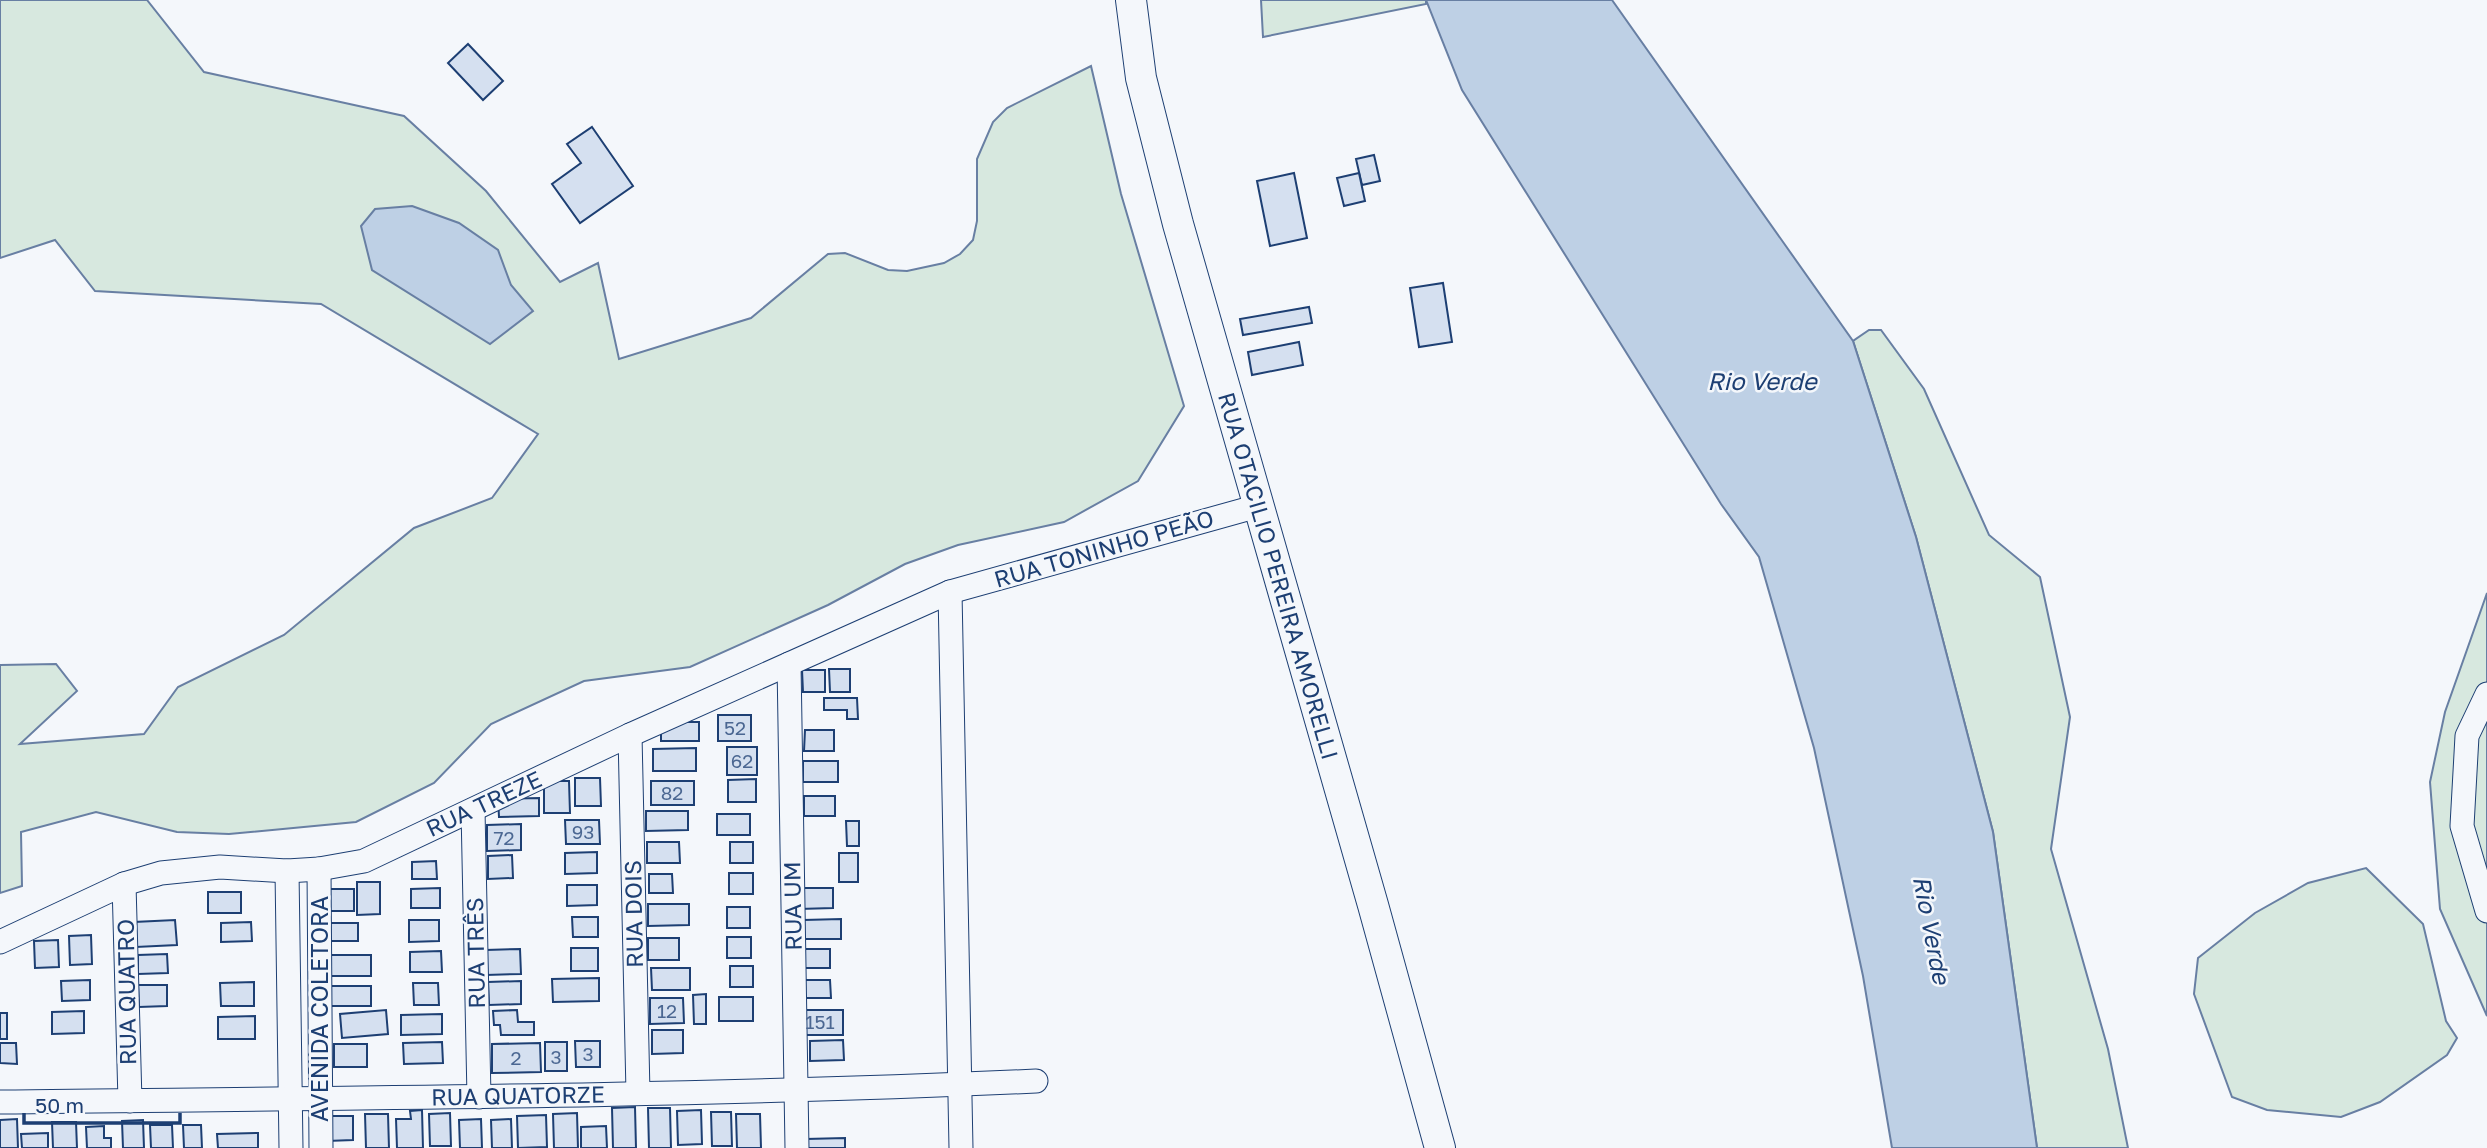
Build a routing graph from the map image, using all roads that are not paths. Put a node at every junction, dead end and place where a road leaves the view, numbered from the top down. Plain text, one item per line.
1 (1131, 0) edge
2 (1258, 506) junction
3 (950, 592) junction
4 (789, 664) junction
5 (2487, 694) edge
6 (630, 735) junction
7 (473, 810) junction
8 (319, 869) junction
9 (287, 872) junction
10 (124, 884) junction
11 (2487, 911) edge
12 (0, 942) edge
13 (1036, 1081) dead end
14 (959, 1085) junction
15 (796, 1091) junction
16 (638, 1093) junction
17 (479, 1097) junction
18 (291, 1098) junction
19 (322, 1099) junction
20 (130, 1101) junction
21 (0, 1102) edge
22 (291, 1148) edge
23 (321, 1148) edge
24 (797, 1148) edge
25 (961, 1148) edge
26 (1440, 1148) edge

1 - 2 main road, RUA OTACILIO PEREIRA AMORELLI
2 - 3 street, RUA TONINHO PEÃO
2 - 26 main road, RUA OTACILIO PEREIRA AMORELLI
3 - 4 street, RUA TREZE
3 - 14 street
4 - 6 street, RUA TREZE
4 - 15 street, RUA UM
5 - 11 street
6 - 7 street, RUA TREZE
6 - 16 street, RUA DOIS
7 - 8 street, RUA TREZE
7 - 17 street, RUA TRÊS
8 - 9 street, RUA TREZE
8 - 19 street, AVENIDA COLETORA
9 - 10 street, RUA TREZE
9 - 18 street, AVENIDA COLETORA
10 - 12 street, RUA TREZE
10 - 20 street, RUA QUATRO
13 - 14 street, RUA QUATORZE
14 - 15 street, RUA QUATORZE
14 - 25 street
15 - 16 street, RUA QUATORZE
15 - 24 street, RUA UM
16 - 17 street, RUA QUATORZE
17 - 19 street, RUA QUATORZE
18 - 19 street, RUA QUATORZE
18 - 20 street, RUA QUATORZE
18 - 22 street, AVENIDA COLETORA
19 - 23 street, AVENIDA COLETORA
20 - 21 street, RUA QUATORZE

